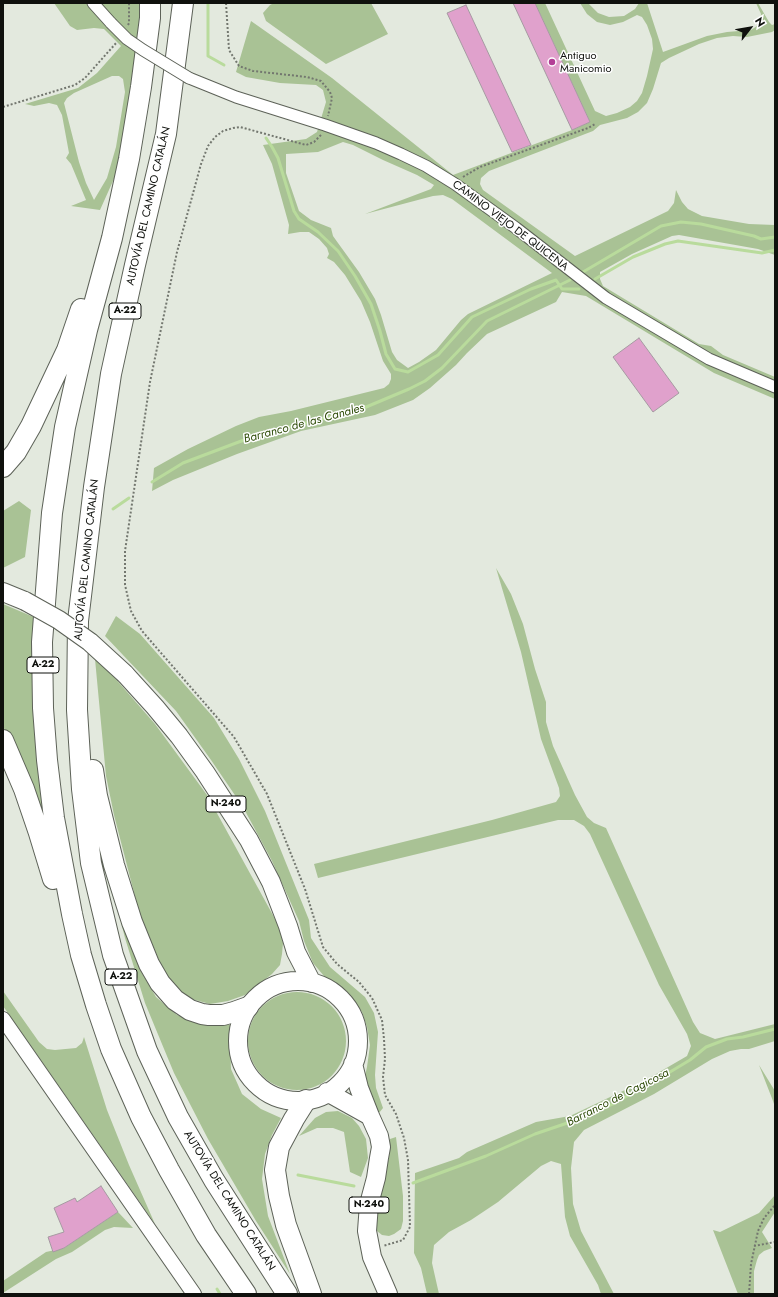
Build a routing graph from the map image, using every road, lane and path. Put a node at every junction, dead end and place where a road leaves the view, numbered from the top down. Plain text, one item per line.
1 (93, 3) edge
2 (129, 3) edge
3 (149, 3) edge
4 (183, 3) edge
5 (226, 3) edge
6 (125, 30) dead end
7 (121, 36) dead end
8 (3, 107) edge
9 (595, 124) dead end
10 (325, 125) junction
11 (454, 184) junction
12 (775, 387) edge
13 (3, 467) edge
14 (3, 592) edge
15 (78, 621) junction
16 (3, 740) edge
17 (296, 952) junction
18 (284, 982) junction
19 (312, 983) junction
20 (248, 1007) junction
21 (3, 1019) edge
22 (111, 1049) junction
23 (353, 1064) junction
24 (327, 1092) junction
25 (306, 1100) junction
26 (370, 1116) junction
27 (775, 1205) edge
28 (775, 1242) edge
29 (754, 1246) junction
30 (370, 1247) junction
31 (194, 1294) edge
32 (246, 1294) edge
33 (287, 1294) edge
34 (311, 1294) edge
35 (388, 1294) edge
36 (750, 1294) edge

1 - 10 street, CAMINO VIEJO DE QUICENA, bridge
2 - 6 path
3 - 13 highway
3 - 22 highway, A-22
4 - 15 highway, AUTOVÍA DEL CAMINO CATALÁN / A-22
5 - 10 path
7 - 8 path
9 - 11 path
10 - 11 street, CAMINO VIEJO DE QUICENA
10 - 30 path
11 - 12 street, CAMINO VIEJO DE QUICENA
14 - 17 highway, N-240, bridge
15 - 20 highway
15 - 33 highway, AUTOVÍA DEL CAMINO CATALÁN / A-22
16 - 22 highway
17 - 18 highway
17 - 19 highway, N-240
18 - 19 highway, N-240
18 - 20 highway, N-240
19 - 23 highway, N-240
20 - 25 highway, N-240
21 - 31 street
22 - 32 highway, A-22
23 - 24 highway, N-240
23 - 26 highway, N-240
24 - 25 highway, N-240
24 - 26 highway
25 - 34 highway
26 - 30 highway, N-240
27 - 29 path
28 - 29 path
29 - 36 path
30 - 35 highway, N-240

